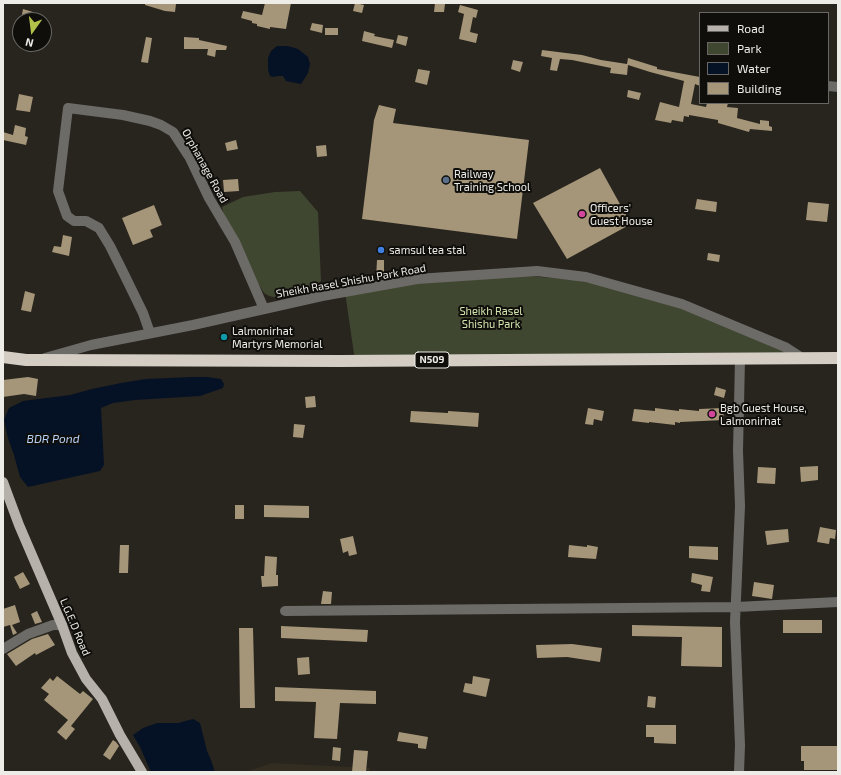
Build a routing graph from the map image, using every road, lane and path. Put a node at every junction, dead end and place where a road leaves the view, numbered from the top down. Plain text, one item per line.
1 (264, 309) junction
2 (150, 333) junction
3 (3, 357) edge
4 (802, 358) junction
5 (838, 358) edge
6 (740, 359) junction
7 (32, 360) junction
8 (3, 363) edge
9 (3, 482) edge
10 (838, 602) edge
11 (736, 607) junction
12 (285, 611) dead end
13 (62, 625) junction
14 (3, 649) edge
15 (142, 772) edge
16 (739, 772) edge

1 - 2 street, Sheikh Rasel Shishu Park Road
1 - 2 street, Orphanage Road
1 - 4 street, Sheikh Rasel Shishu Park Road
2 - 7 street, Sheikh Rasel Shishu Park Road
3 - 7 highway, N509
4 - 5 highway, N509
4 - 6 highway, N509
6 - 7 highway, N509
6 - 11 street
7 - 8 main road
9 - 13 main road, L.G.E.D Road
10 - 11 street
11 - 12 street
11 - 16 street
13 - 14 street
13 - 15 main road, L.G.E.D Road

